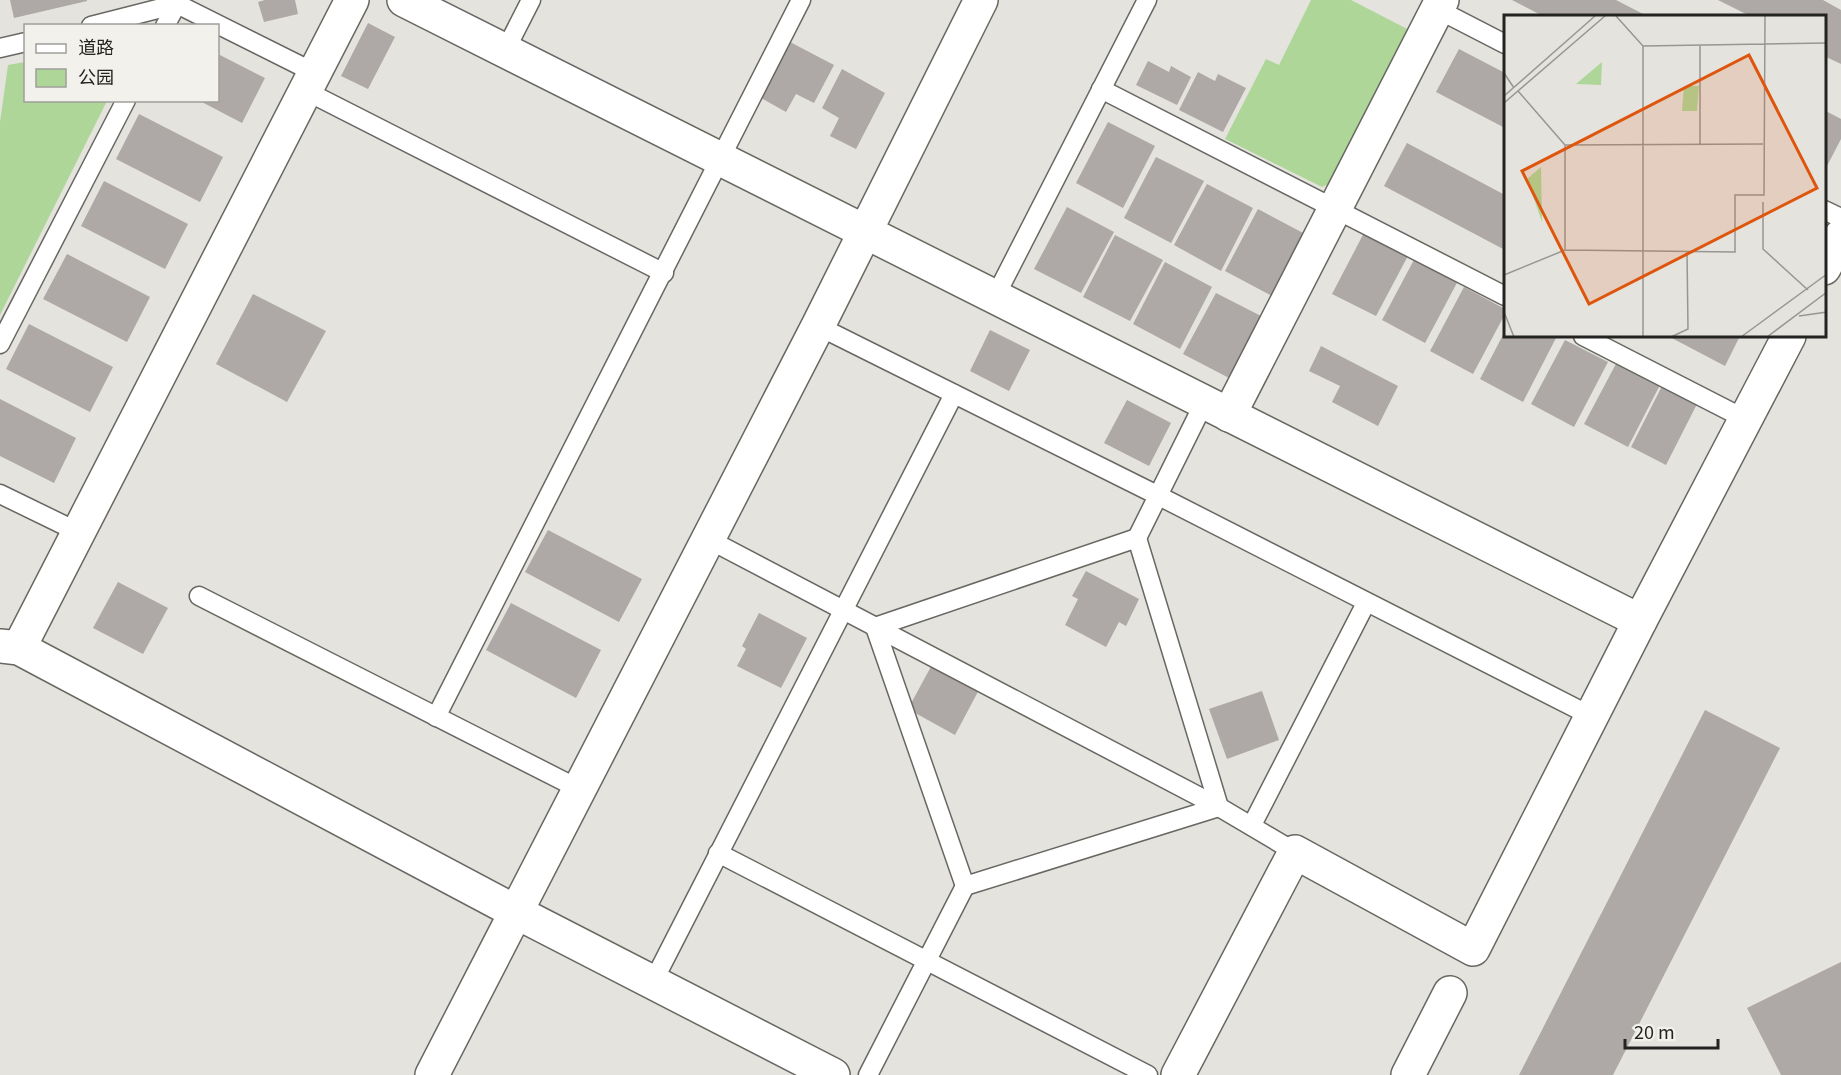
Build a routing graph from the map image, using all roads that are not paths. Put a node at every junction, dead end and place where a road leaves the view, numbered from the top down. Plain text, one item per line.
1 (352, 0) edge
2 (404, 0) edge
3 (531, 0) edge
4 (801, 0) edge
5 (981, 0) edge
6 (1147, 0) edge
7 (177, 4) junction
8 (1439, 4) edge
9 (99, 24) edge
10 (166, 24) edge
11 (211, 24) edge
12 (219, 29) edge
13 (24, 42) edge
14 (1504, 43) edge
15 (0, 48) edge
16 (505, 51) junction
17 (310, 82) junction
18 (1101, 89) junction
19 (125, 102) edge
20 (721, 160) junction
21 (1335, 209) junction
22 (1826, 211) edge
23 (1841, 218) edge
24 (865, 231) junction
25 (1841, 236) edge
26 (1826, 264) edge
27 (664, 273) junction
28 (1504, 295) edge
29 (995, 297) junction
30 (818, 326) junction
31 (1587, 338) edge
32 (1788, 338) edge
33 (0, 344) edge
34 (954, 394) junction
35 (1216, 409) junction
36 (1745, 419) junction
37 (0, 494) edge
38 (1157, 495) junction
39 (78, 532) junction
40 (1137, 538) junction
41 (708, 539) junction
42 (199, 596) dead end
43 (1366, 603) junction
44 (843, 609) junction
45 (1640, 621) junction
46 (875, 627) junction
47 (9, 647) edge
48 (1591, 716) junction
49 (436, 717) junction
50 (579, 789) junction
51 (1219, 807) junction
52 (1252, 825) junction
53 (1295, 852) junction
54 (718, 853) junction
55 (965, 886) junction
56 (516, 912) junction
57 (926, 961) junction
58 (653, 982) junction
59 (1450, 993) dead end
60 (794, 1066) edge
61 (432, 1075) edge
62 (834, 1075) edge
63 (868, 1075) edge
64 (1148, 1075) edge
65 (1178, 1075) edge
66 (1408, 1075) edge

1 - 17 street
2 - 16 street
3 - 16 lane
4 - 20 lane
5 - 24 street
6 - 18 lane
7 - 9 lane
7 - 10 lane
7 - 11 lane
8 - 14 lane
8 - 21 street
12 - 17 lane
13 - 15 lane
16 - 20 street
17 - 27 lane
17 - 39 street
18 - 21 lane
18 - 29 lane
19 - 33 lane
20 - 24 street
20 - 27 lane
21 - 28 lane
21 - 35 street
22 - 23 lane
24 - 29 street
24 - 30 street
25 - 26 street
27 - 49 lane
29 - 35 street
30 - 34 lane
30 - 41 street
31 - 36 lane
32 - 36 street
34 - 38 lane
34 - 44 lane
35 - 38 lane
35 - 45 street
36 - 45 street
37 - 39 lane
38 - 40 lane
38 - 43 lane
39 - 47 street
40 - 46 lane
40 - 51 lane
41 - 44 lane
41 - 50 street
42 - 49 lane
43 - 48 lane
43 - 52 lane
44 - 46 lane
44 - 54 lane
45 - 48 street
46 - 51 lane
46 - 55 lane
47 - 56 street
48 - 53 street
49 - 50 lane
50 - 56 street
51 - 52 lane
51 - 55 lane
52 - 53 lane
53 - 65 street
54 - 57 lane
54 - 58 lane
55 - 57 lane
56 - 58 street
56 - 61 street
57 - 63 lane
57 - 64 lane
58 - 60 street
59 - 66 street
60 - 62 street

